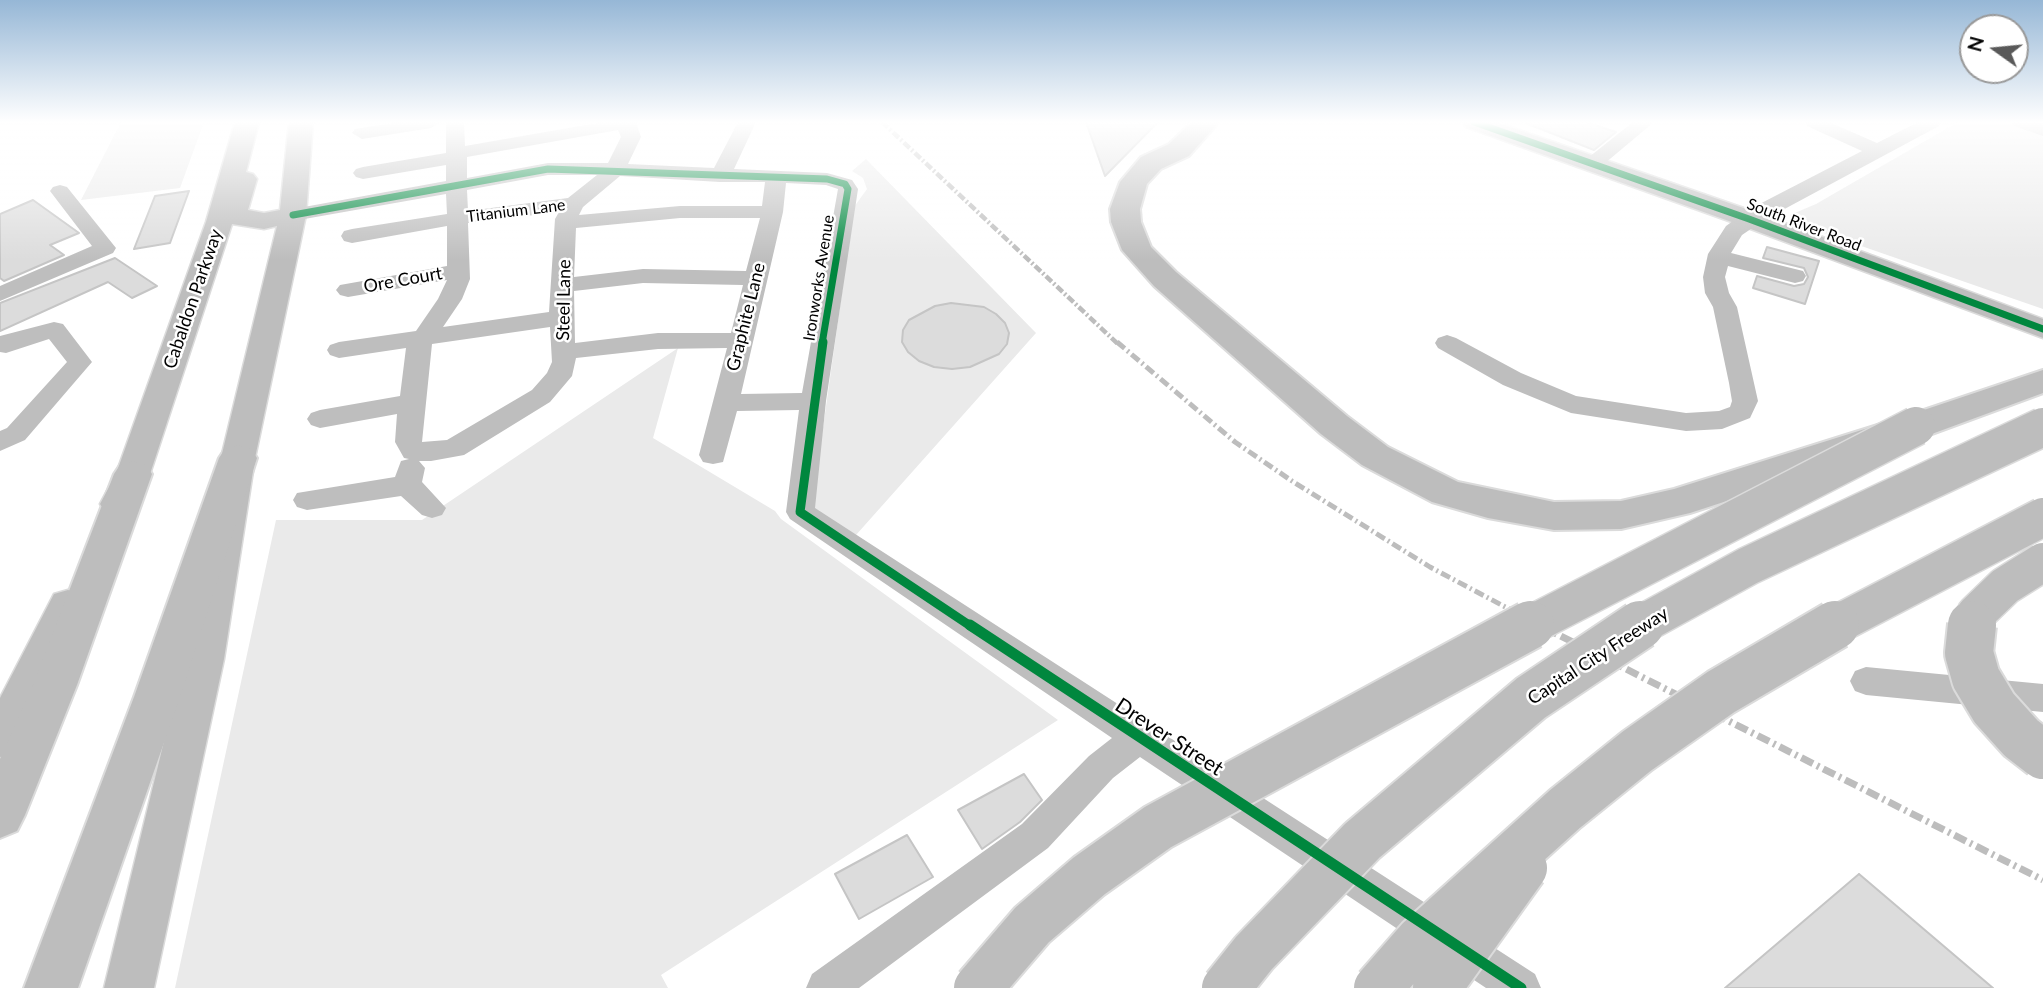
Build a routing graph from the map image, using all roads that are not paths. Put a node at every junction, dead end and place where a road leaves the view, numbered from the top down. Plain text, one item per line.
1 (234, 168) edge
2 (247, 168) edge
3 (297, 168) edge
4 (389, 168) edge
5 (457, 168) edge
6 (724, 168) edge
7 (1146, 168) edge
8 (1600, 168) edge
9 (1843, 168) edge
10 (615, 170) junction
11 (363, 173) dead end
12 (720, 176) junction
13 (776, 179) junction
14 (458, 186) junction
15 (60, 191) dead end
16 (772, 212) junction
17 (570, 214) junction
18 (293, 215) junction
19 (459, 218) junction
20 (1749, 219) junction
21 (352, 236) dead end
22 (1718, 257) junction
23 (458, 271) junction
24 (1795, 276) dead end
25 (756, 278) junction
26 (562, 285) junction
27 (348, 290) dead end
28 (0, 294) edge
29 (561, 318) junction
30 (2043, 330) edge
31 (424, 339) junction
32 (741, 340) junction
33 (1447, 343) dead end
34 (0, 344) edge
35 (339, 350) dead end
36 (563, 352) junction
37 (2043, 381) edge
38 (813, 401) junction
39 (411, 403) junction
40 (726, 403) junction
41 (320, 419) dead end
42 (1916, 426) junction
43 (2043, 427) edge
44 (0, 442) edge
45 (414, 451) junction
46 (713, 456) dead end
47 (238, 458) junction
48 (132, 474) junction
49 (407, 485) junction
50 (307, 500) dead end
51 (432, 508) dead end
52 (800, 512) joint
53 (2043, 517) edge
54 (2043, 562) edge
55 (1866, 681) dead end
56 (2043, 698) edge
57 (1139, 738) junction
58 (0, 739) edge
59 (2043, 755) edge
60 (1565, 809) junction
61 (0, 816) edge
62 (1518, 987) edge
63 (51, 988) edge
64 (129, 988) edge
65 (826, 988) edge
66 (978, 988) edge
67 (1226, 988) edge
68 (1378, 988) edge
69 (1437, 988) edge

1 - 48 main road, Cabaldon Parkway
2 - 18 main road
3 - 18 main road
4 - 11 street
5 - 14 street
6 - 12 street
7 - 42 highway, bridge
8 - 20 main road, South River Road
9 - 20 street
10 - 12 street, Ironworks Avenue
10 - 14 street, Ironworks Avenue
10 - 17 street
12 - 13 street, Ironworks Avenue
13 - 16 street, Graphite Lane
13 - 38 street, Ironworks Avenue
14 - 18 street, Ironworks Avenue
14 - 19 street
15 - 28 street
16 - 17 street, Titanium Lane
16 - 25 street, Graphite Lane
17 - 19 street, Titanium Lane
17 - 26 street, Steel Lane
18 - 47 main road
19 - 21 street, Titanium Lane
19 - 23 street
20 - 22 street
20 - 30 main road, South River Road
22 - 24 street
22 - 33 street
23 - 27 street, Ore Court
23 - 31 street
25 - 26 street
25 - 32 street, Graphite Lane
26 - 29 street, Steel Lane
29 - 31 street
29 - 36 street, Steel Lane
31 - 35 street
31 - 39 street
32 - 36 street
32 - 40 street, Graphite Lane
34 - 44 street
36 - 45 street, Steel Lane
37 - 42 highway
38 - 40 street
38 - 52 street, Ironworks Avenue
39 - 41 street
39 - 45 street
40 - 46 street, Graphite Lane
42 - 66 highway, bridge
43 - 67 highway, Capital City Freeway, bridge
45 - 49 street
47 - 63 highway
47 - 64 main road
48 - 58 main road, Cabaldon Parkway
48 - 61 highway
49 - 50 street
49 - 51 street
52 - 57 street, Drever Street
53 - 60 highway, bridge
54 - 59 highway, bridge
55 - 56 street
57 - 62 street, Drever Street
57 - 65 street
60 - 68 highway, bridge
60 - 69 highway, bridge

